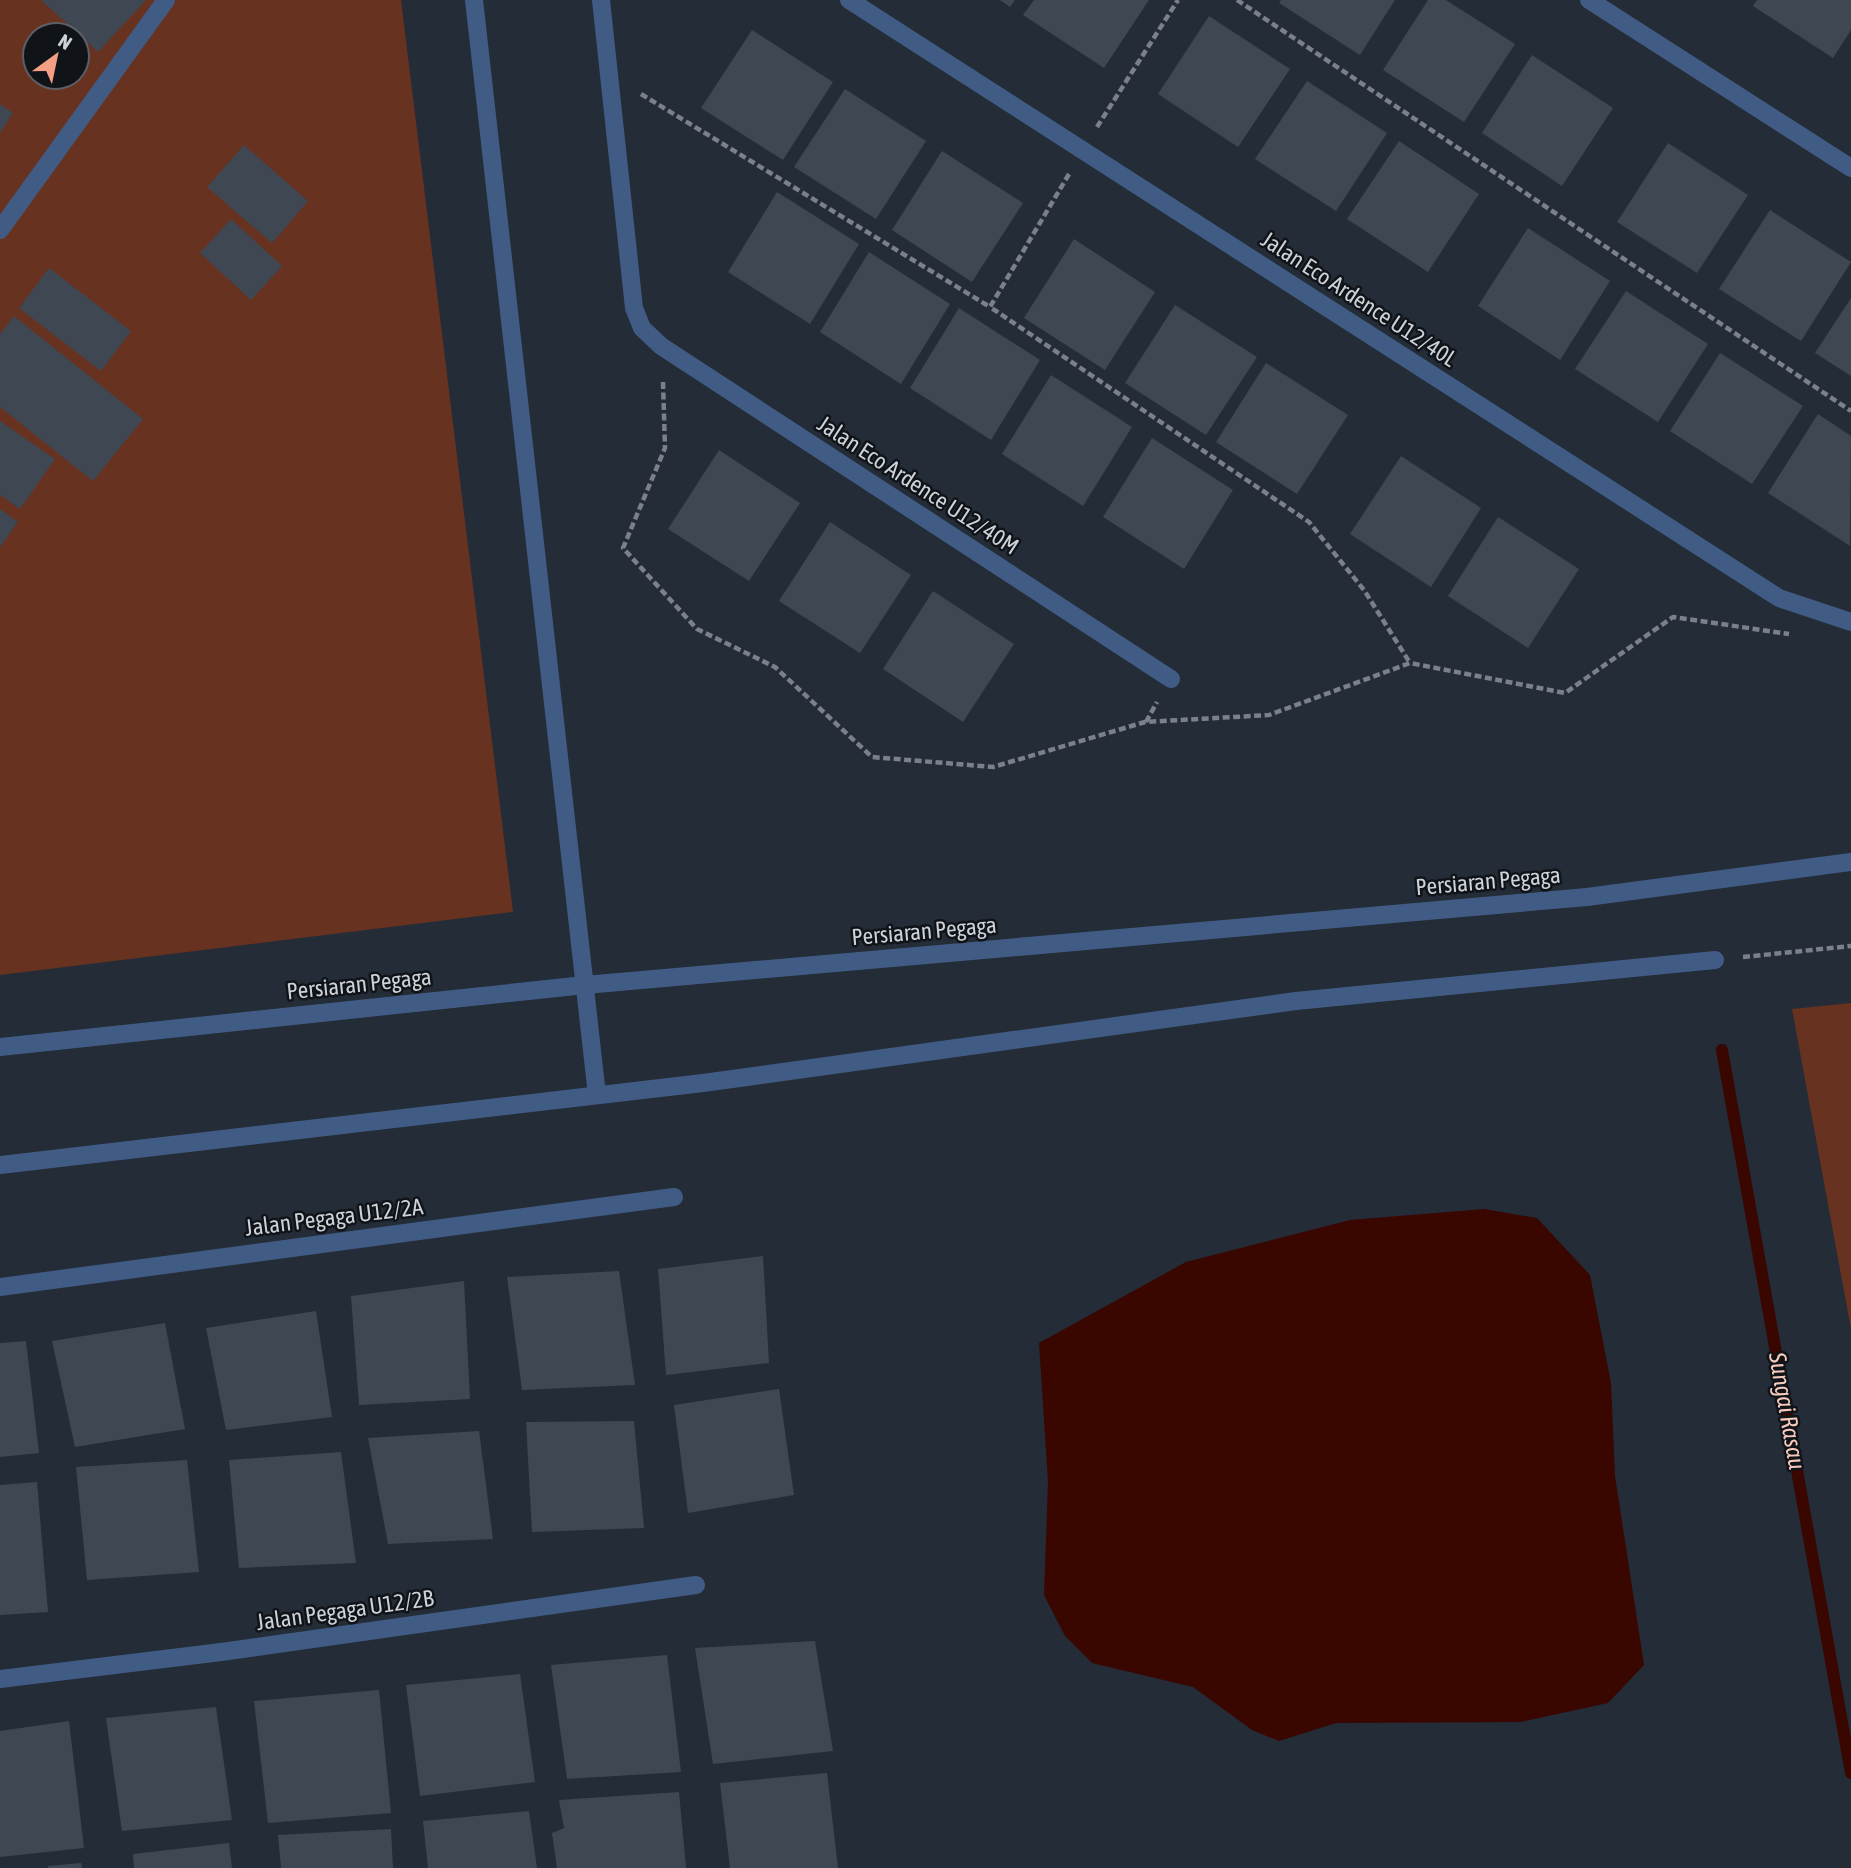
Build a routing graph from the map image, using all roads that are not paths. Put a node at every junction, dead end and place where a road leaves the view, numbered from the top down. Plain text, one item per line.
1 (166, 0) edge
2 (474, 0) edge
3 (601, 0) edge
4 (849, 0) edge
5 (1589, 0) edge
6 (1851, 168) edge
7 (0, 229) edge
8 (1851, 622) edge
9 (1171, 679) dead end
10 (1851, 862) edge
11 (1714, 960) road end
12 (585, 985) junction
13 (0, 1046) edge
14 (597, 1095) junction
15 (0, 1165) edge
16 (674, 1197) dead end
17 (0, 1287) edge
18 (696, 1585) dead end
19 (0, 1679) edge

1 - 7 street
2 - 12 street
3 - 9 street, Jalan Eco Ardence U12/40M
4 - 8 street, Jalan Eco Ardence U12/40L
5 - 6 street
10 - 12 street, Persiaran Pegaga
11 - 14 street
12 - 13 street, Persiaran Pegaga
12 - 14 street
14 - 15 street
16 - 17 street, Jalan Pegaga U12/2A
18 - 19 street, Jalan Pegaga U12/2B

